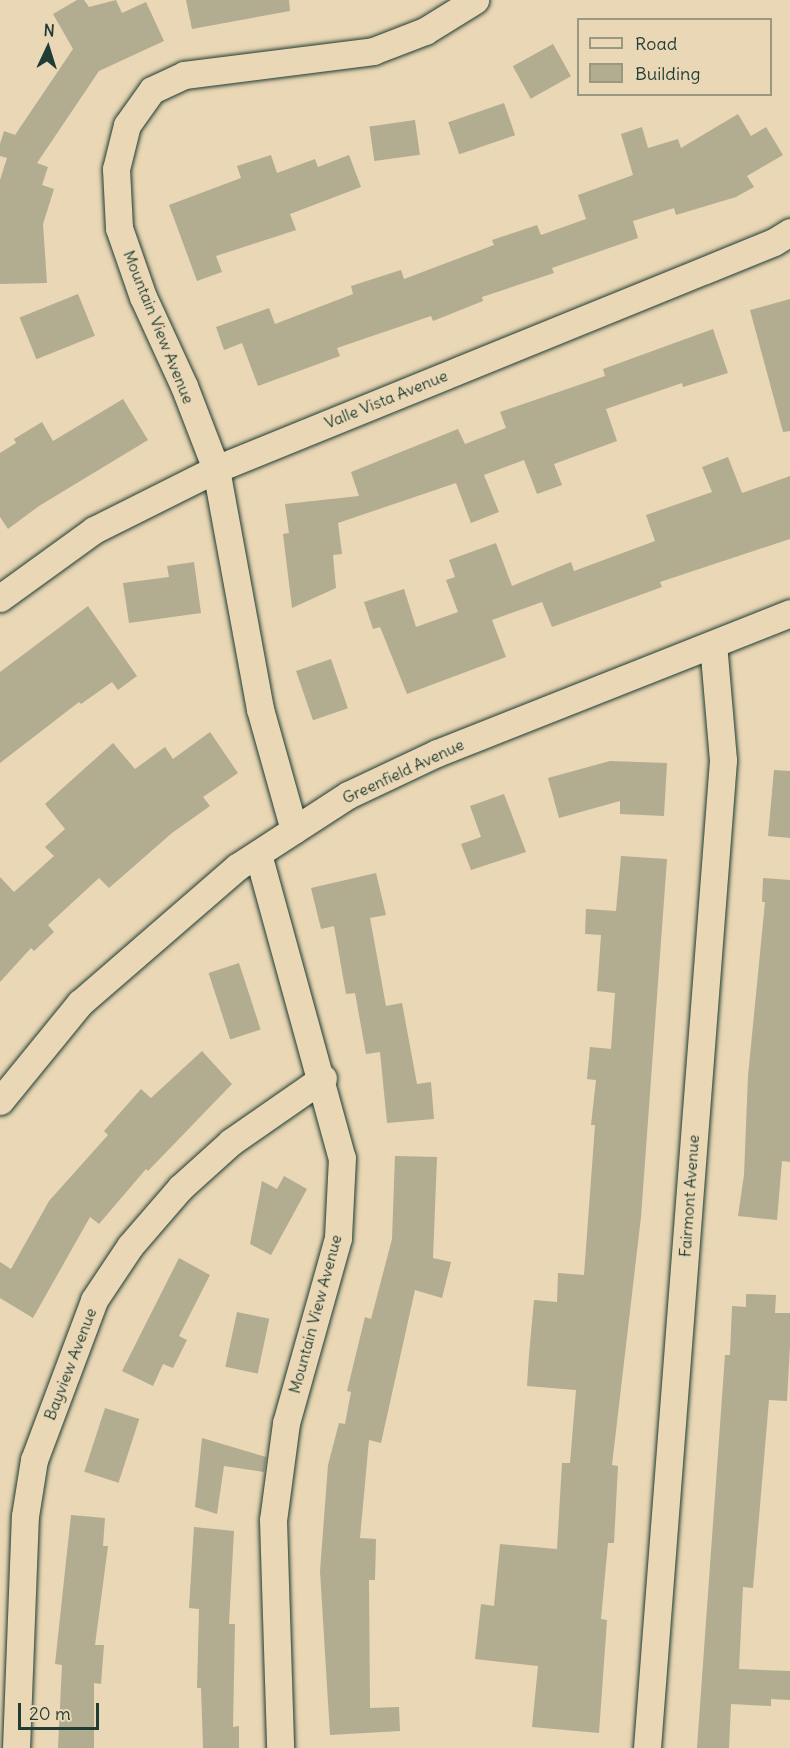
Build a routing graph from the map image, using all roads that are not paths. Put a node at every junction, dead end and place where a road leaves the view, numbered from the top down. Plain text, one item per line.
1 (475, 0) edge
2 (790, 232) edge
3 (216, 469) junction
4 (0, 598) edge
5 (790, 613) edge
6 (713, 644) junction
7 (294, 830) junction
8 (258, 854) junction
9 (323, 1078) junction
10 (0, 1101) edge
11 (16, 1748) edge
12 (280, 1748) edge
13 (647, 1748) edge

1 - 3 street, Mountain View Avenue
2 - 3 street, Valle Vista Avenue
3 - 4 street, Valle Vista Avenue
3 - 7 street, Mountain View Avenue
5 - 6 street, Greenfield Avenue
6 - 7 street, Greenfield Avenue
6 - 13 street, Fairmont Avenue
7 - 8 street, Greenfield Avenue
8 - 9 street, Mountain View Avenue
8 - 10 street, Greenfield Avenue
9 - 11 street, Bayview Avenue
9 - 12 street, Mountain View Avenue

